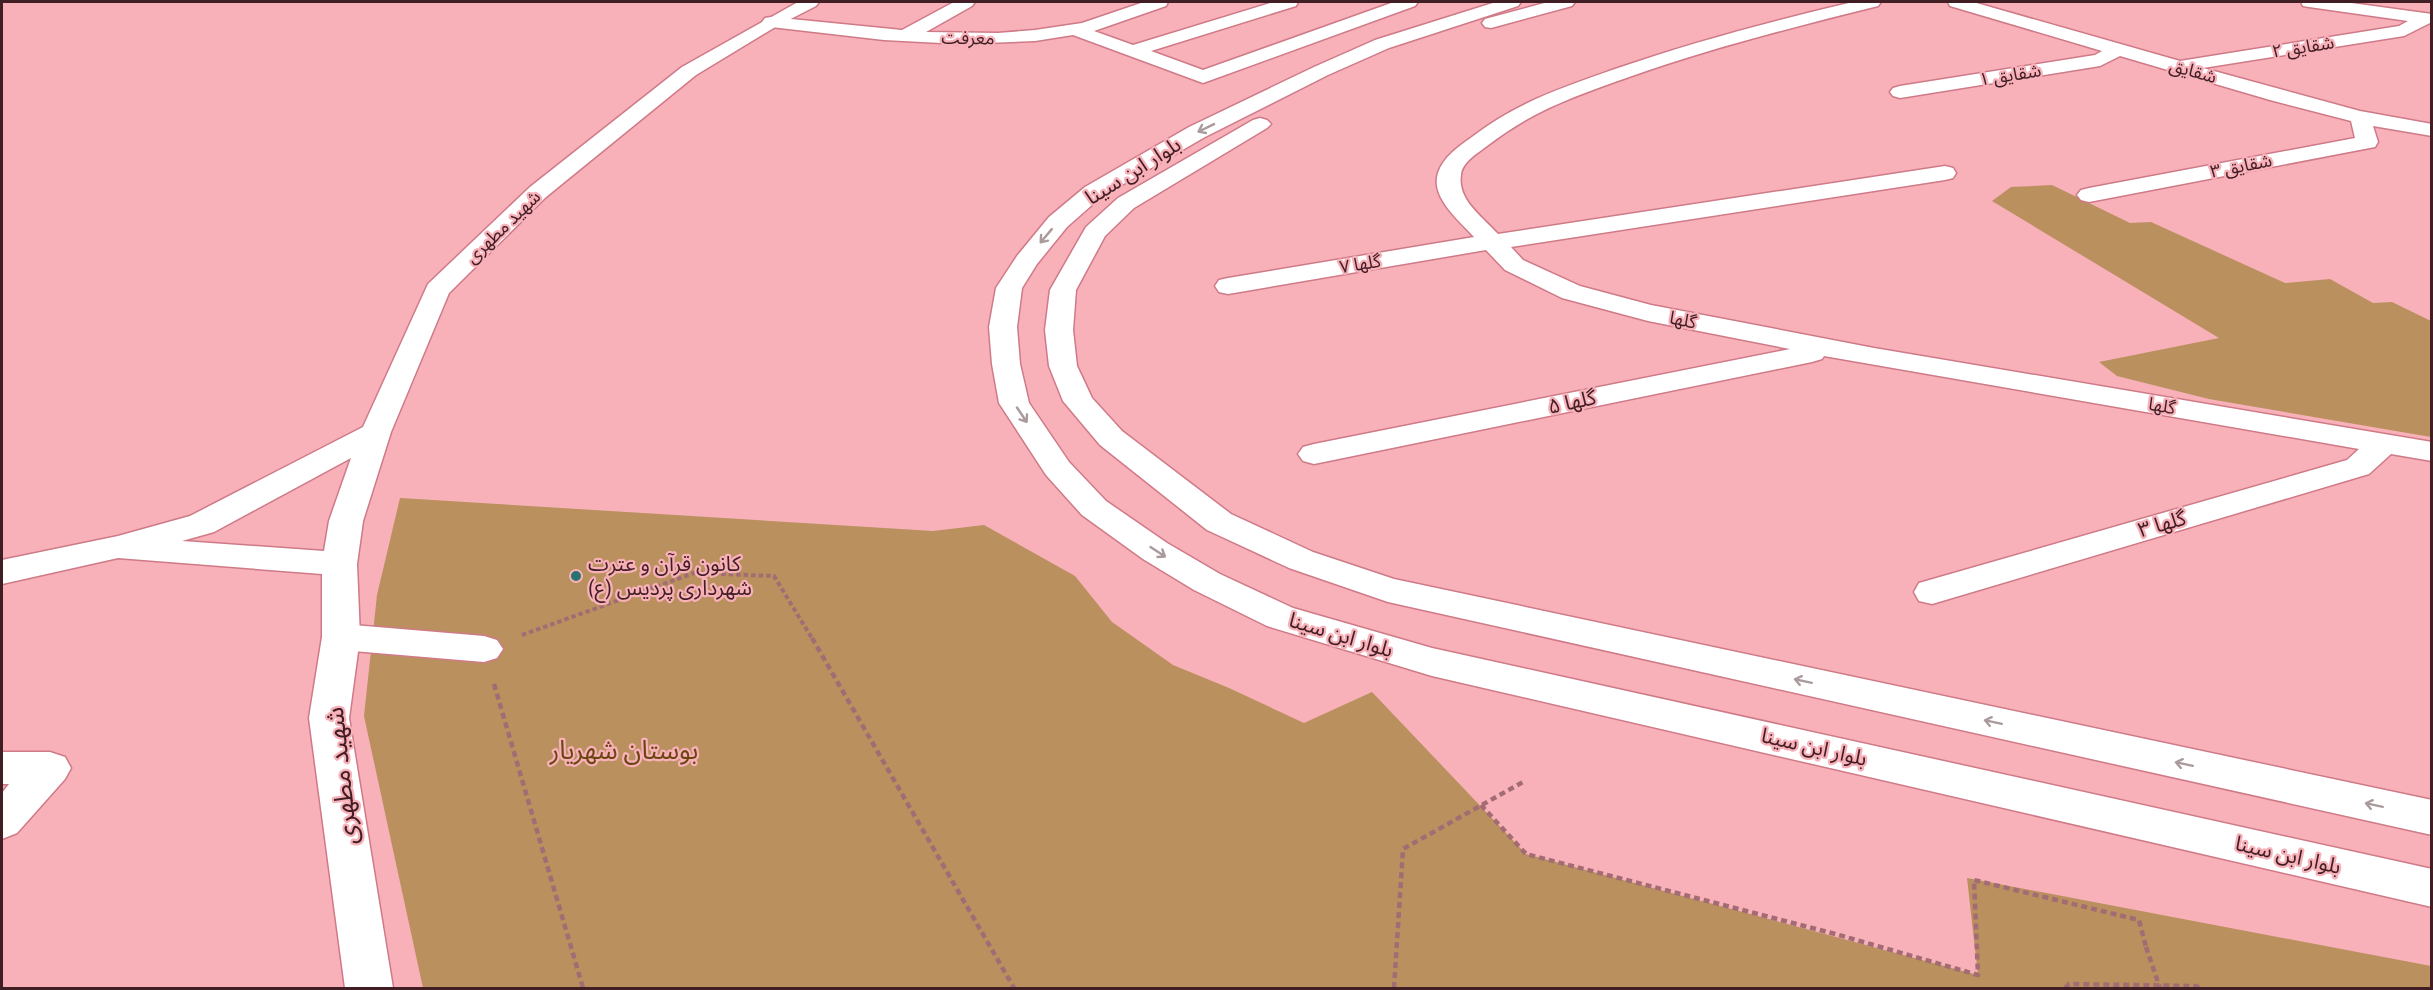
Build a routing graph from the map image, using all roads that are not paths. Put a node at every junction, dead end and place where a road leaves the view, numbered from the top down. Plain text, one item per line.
1 (810, 2) edge
2 (966, 2) edge
3 (1160, 2) edge
4 (1290, 2) edge
5 (1409, 2) edge
6 (1512, 2) edge
7 (1566, 2) edge
8 (1872, 2) edge
9 (1956, 2) edge
10 (2309, 2) edge
11 (2429, 18) edge
12 (771, 22) junction
13 (1075, 30) junction
14 (907, 35) junction
15 (2117, 50) junction
16 (1133, 51) junction
17 (2177, 67) junction
18 (1900, 92) dead end
19 (2360, 117) junction
20 (2432, 130) edge
21 (1944, 173) dead end
22 (2089, 195) dead end
23 (1492, 242) junction
24 (1228, 286) dead end
25 (1830, 349) junction
26 (376, 432) junction
27 (2385, 444) junction
28 (2432, 452) edge
29 (1314, 454) dead end
30 (118, 547) junction
31 (339, 564) junction
32 (2, 572) edge
33 (1932, 592) dead end
34 (341, 637) junction
35 (484, 649) road end
36 (2, 768) edge
37 (2432, 818) edge
38 (2, 821) edge
39 (2432, 888) edge
40 (369, 988) edge

1 - 12 street, شهید مطهری
2 - 14 street
3 - 13 street, معرفت
4 - 16 street
5 - 16 street
6 -> 39 street, بلوار ابن سینا
37 -> 7 street, بلوار ابن سینا
8 - 23 street, گلها
9 - 15 street, شقایق
10 - 11 street
11 - 17 street, شقایق ۲
12 - 14 street, معرفت
12 - 26 street, شهید مطهری
13 - 14 street, معرفت
13 - 16 street
15 - 17 street, شقایق
15 - 18 street, شقایق ۱
17 - 19 street, شقایق
19 - 20 street, شقایق
19 - 22 street, شقایق ۳
21 - 23 street, گلها ۷
23 - 24 street, گلها ۷
23 - 25 street, گلها
25 - 27 street, گلها
25 - 29 street, گلها ۵
26 - 30 street
26 - 31 street, شهید مطهری
27 - 28 street, گلها
27 - 33 street, گلها ۳
30 - 31 street
30 - 32 street
31 - 34 street, شهید مطهری
34 - 35 street
34 - 40 street, شهید مطهری
36 - 38 street

